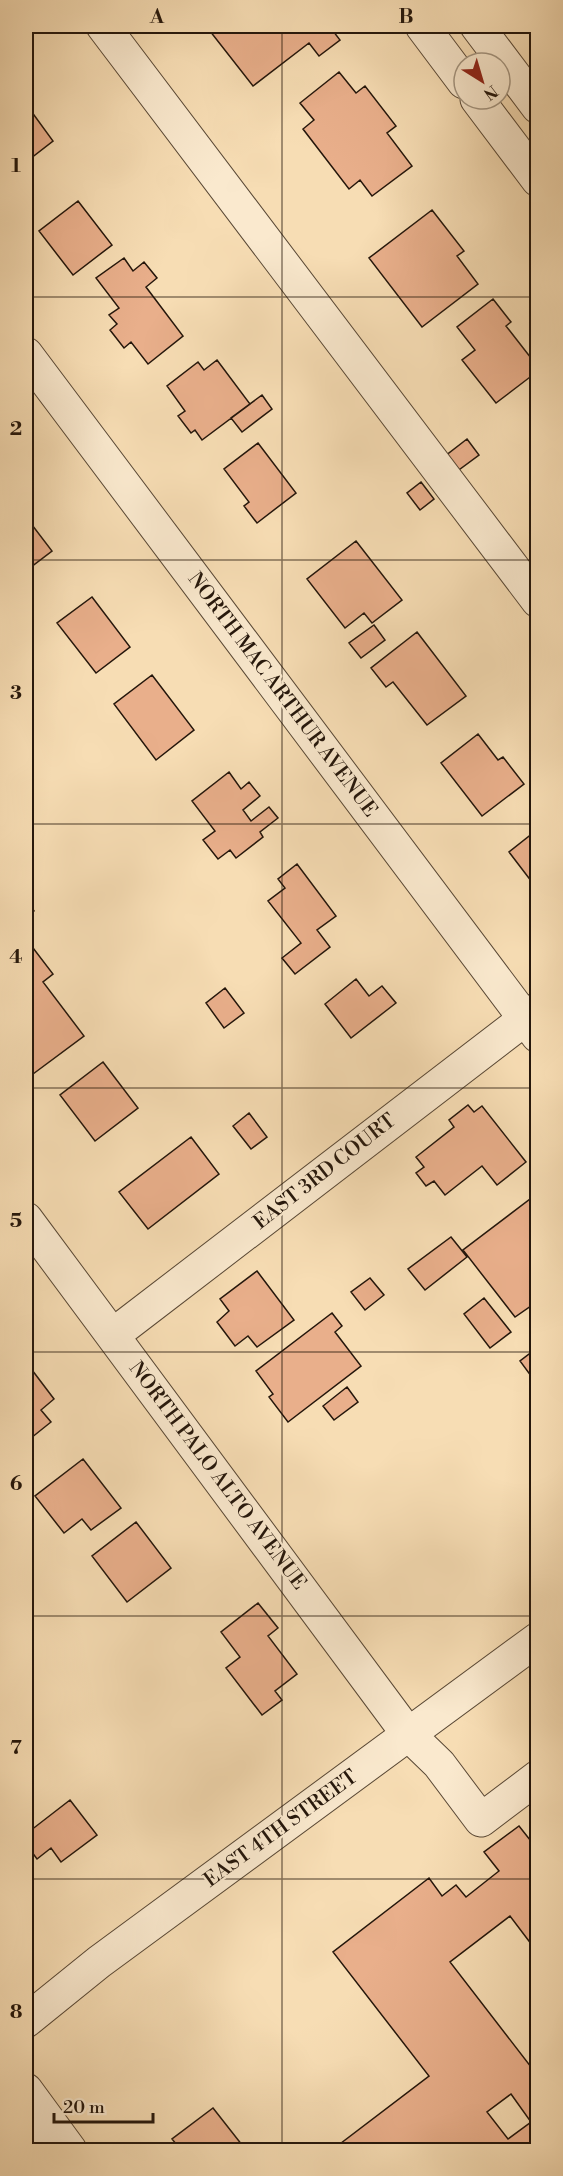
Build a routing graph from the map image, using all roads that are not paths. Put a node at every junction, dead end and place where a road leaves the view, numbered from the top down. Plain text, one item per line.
1 (103, 26) edge
2 (422, 26) edge
3 (477, 26) edge
4 (452, 66) edge
5 (537, 107) edge
6 (486, 111) edge
7 (537, 180) edge
8 (26, 354) edge
9 (537, 602) edge
10 (533, 1021) edge
11 (26, 1219) edge
12 (112, 1335) junction
13 (537, 1639) edge
14 (408, 1734) junction
15 (537, 1777) edge
16 (26, 2020) edge
17 (26, 2091) edge
18 (61, 2138) edge
19 (26, 2151) edge

1 - 9 street
2 - 4 street
3 - 5 street
6 - 7 street
8 - 10 street, NORTH MAC ARTHUR AVENUE
10 - 12 street, EAST 3RD COURT
11 - 12 street, NORTH PALO ALTO AVENUE
12 - 14 street, NORTH PALO ALTO AVENUE
13 - 14 street, EAST 4TH STREET
14 - 15 street, NORTH PALO ALTO AVENUE
14 - 16 street, EAST 4TH STREET
17 - 18 street
18 - 19 street

